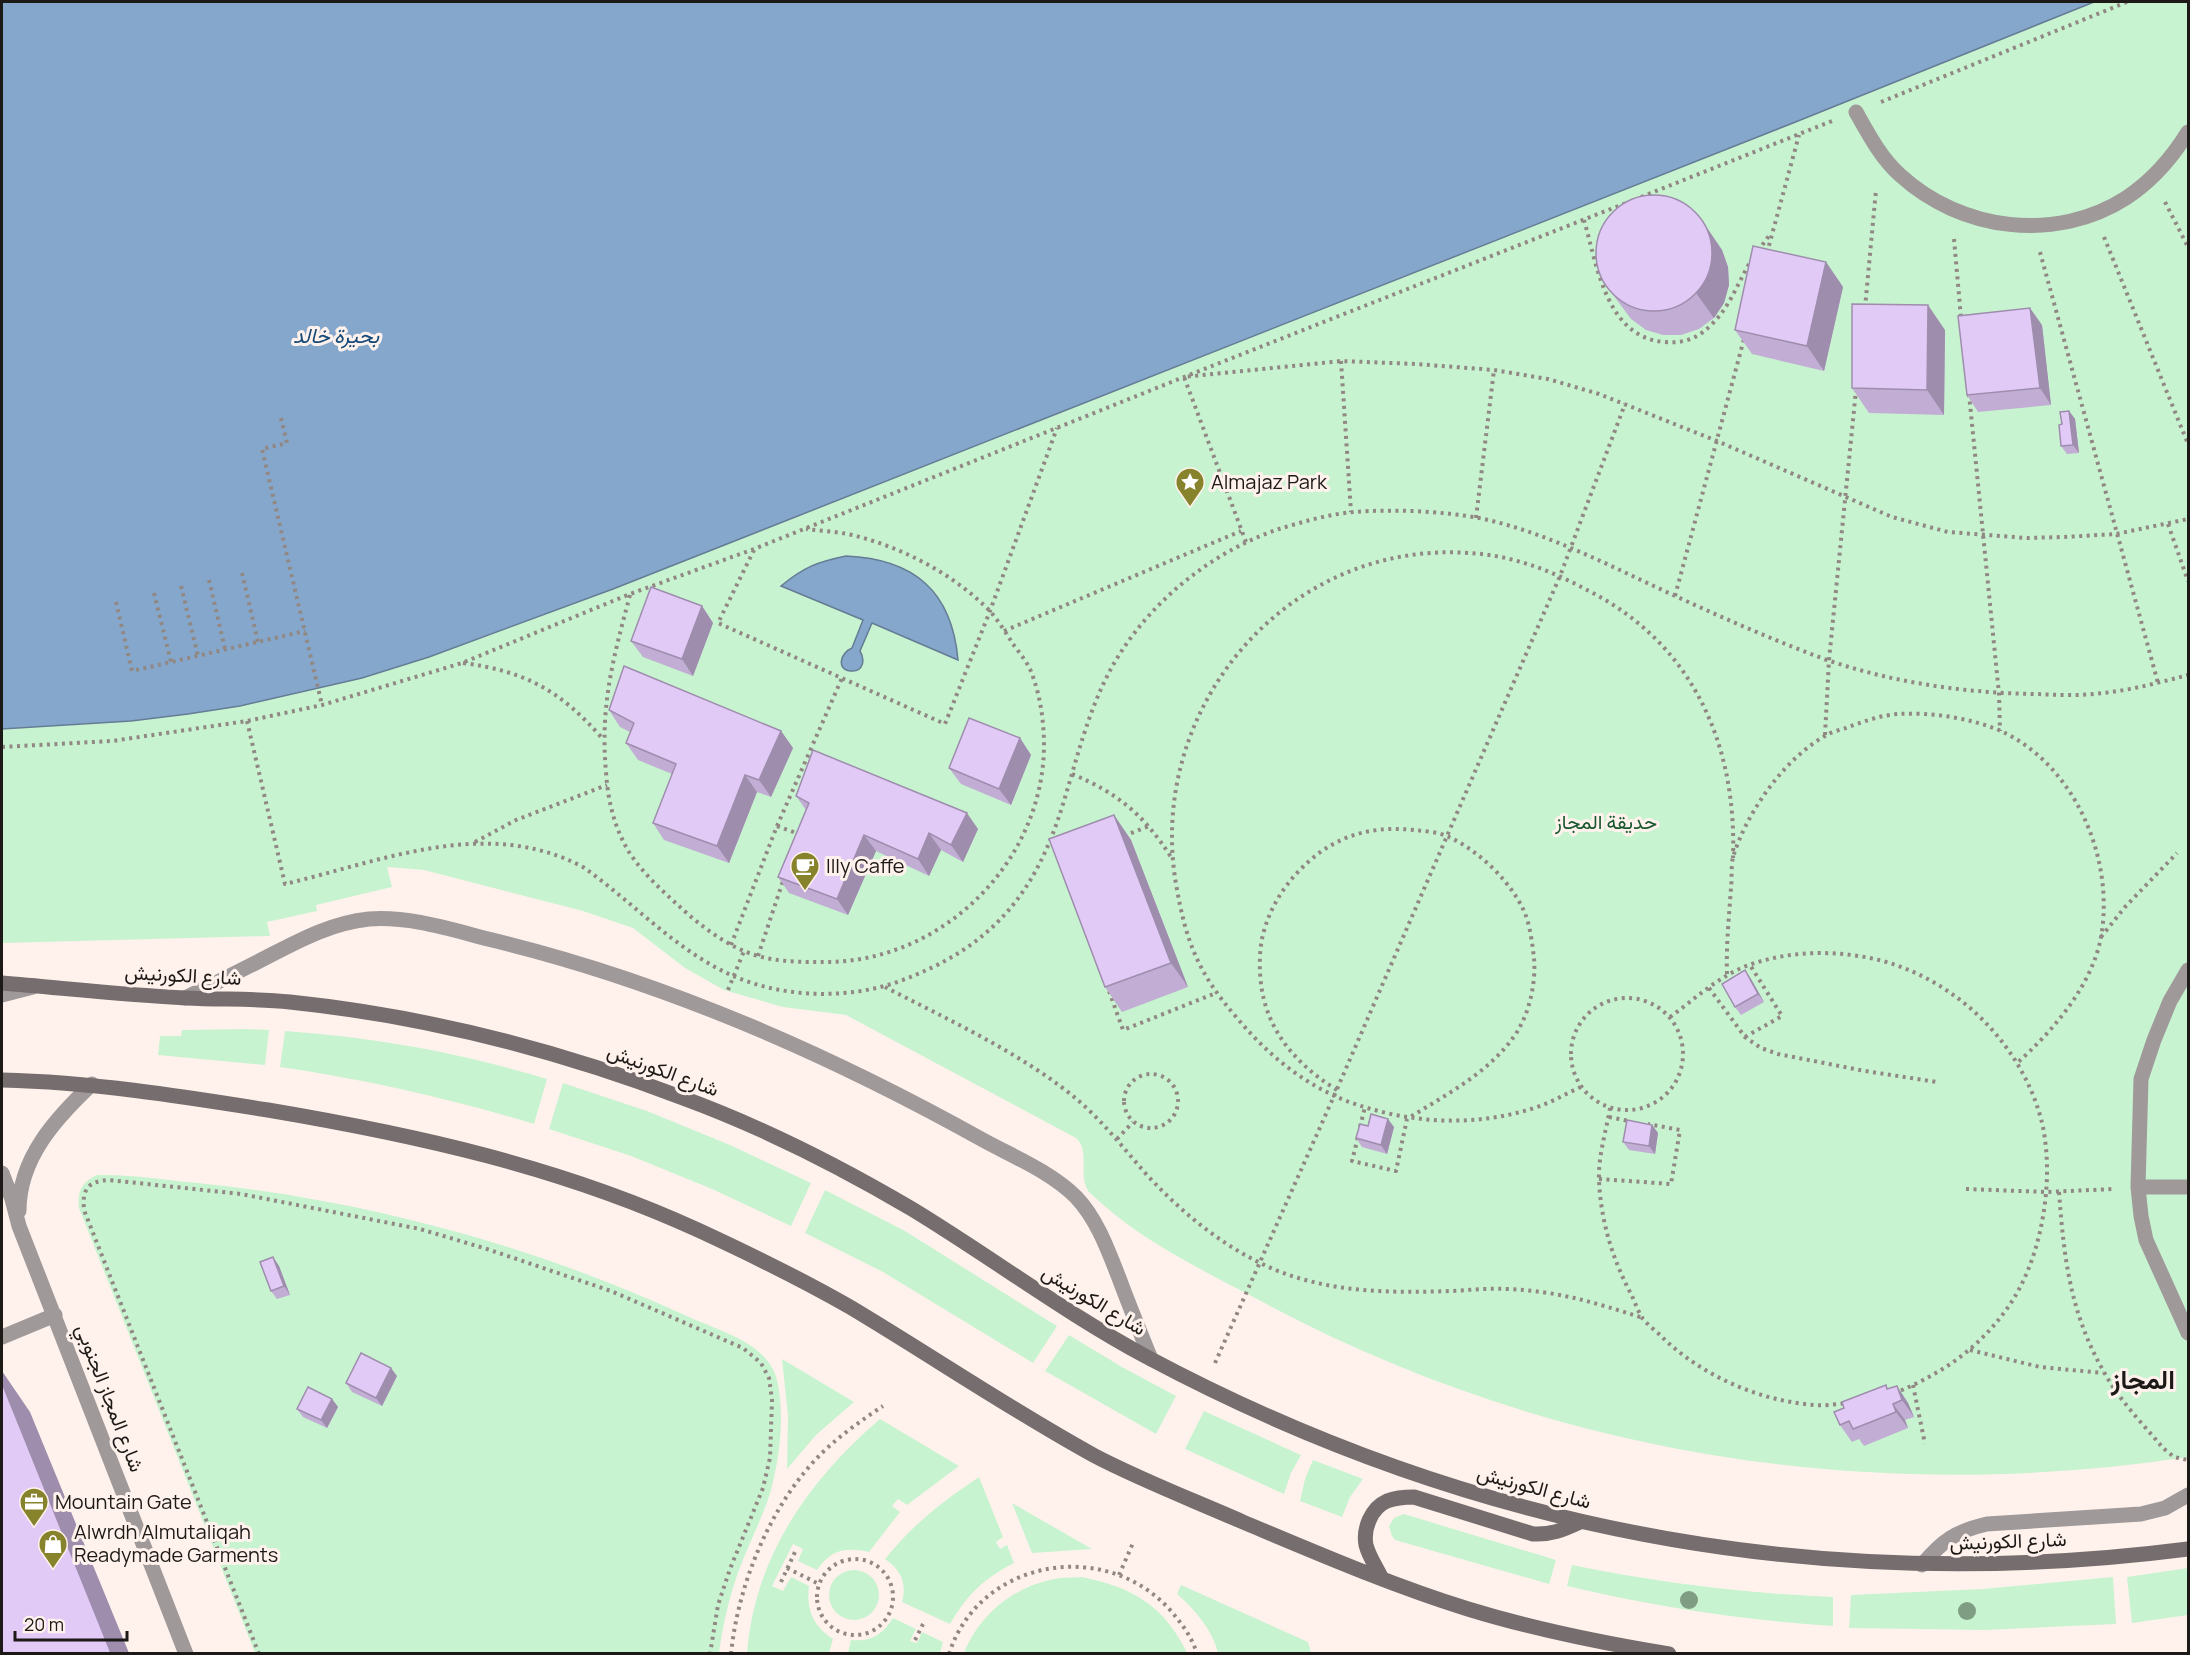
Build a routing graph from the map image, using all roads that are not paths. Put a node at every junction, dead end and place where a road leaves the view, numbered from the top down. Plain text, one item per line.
1 (1856, 112) road end
2 (2188, 132) edge
3 (2188, 970) edge
4 (2, 983) edge
5 (39, 986) junction
6 (2, 995) edge
7 (185, 998) junction
8 (2, 1080) edge
9 (92, 1084) junction
10 (2, 1173) edge
11 (2138, 1187) junction
12 (2188, 1187) edge
13 (19, 1226) junction
14 (55, 1315) junction
15 (2188, 1334) edge
16 (2, 1337) edge
17 (1150, 1359) junction
18 (2188, 1495) edge
19 (1580, 1522) junction
20 (2188, 1549) edge
21 (1922, 1565) junction
22 (1382, 1579) junction
23 (186, 1653) edge
24 (1669, 1653) edge

1 - 2 street
3 - 11 street
4 - 5 main road, شارع الكورنيش
5 - 6 street
5 - 7 main road, شارع الكورنيش
7 - 17 main road, شارع الكورنيش
7 - 17 street
8 - 9 main road
9 - 13 street, شارع المجاز الجنوبي
9 - 22 main road
10 - 13 street, شارع المجاز الجنوبي
11 - 12 street
11 - 15 street
13 - 14 street, شارع المجاز الجنوبي
14 - 16 street
14 - 23 street, شارع المجاز الجنوبي
17 - 19 main road, شارع الكورنيش
18 - 21 street
19 - 21 main road, شارع الكورنيش
19 - 22 main road
20 - 21 main road, شارع الكورنيش
22 - 24 main road

